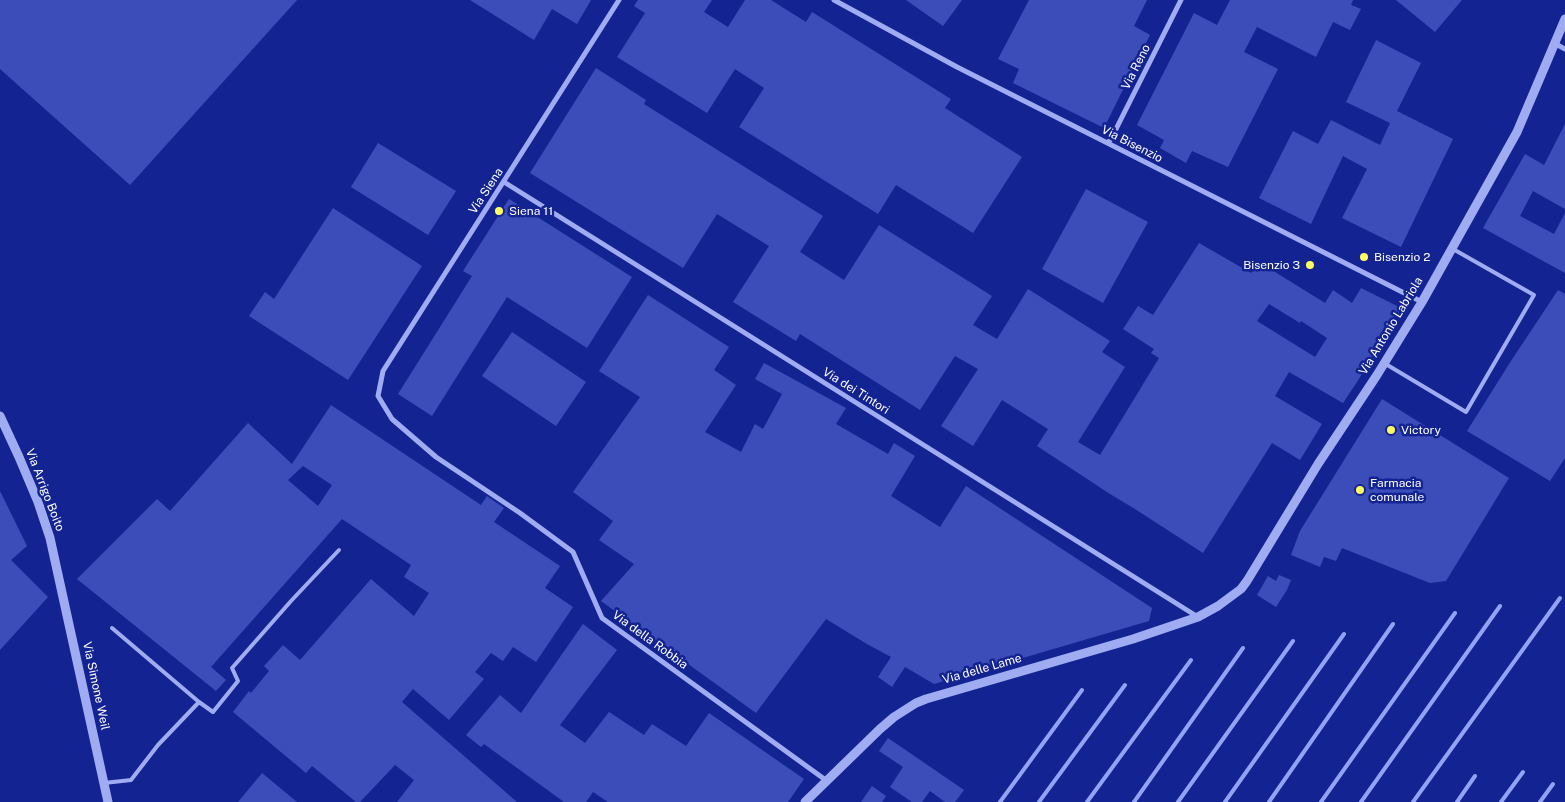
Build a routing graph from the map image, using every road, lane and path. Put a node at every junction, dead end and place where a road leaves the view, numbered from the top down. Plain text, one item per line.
1 (619, 0) edge
2 (834, 0) edge
3 (1181, 0) edge
4 (1565, 19) edge
5 (1554, 43) junction
6 (1565, 49) edge
7 (1108, 143) junction
8 (504, 182) junction
9 (1451, 248) junction
10 (1422, 302) junction
11 (1384, 363) junction
12 (378, 396) joint
13 (0, 416) edge
14 (339, 550) dead end
15 (59, 574) joint
16 (1198, 617) junction
17 (112, 628) dead end
18 (199, 702) junction
19 (826, 781) junction
20 (104, 783) junction
21 (108, 802) edge
22 (805, 802) edge

1 - 8 street, Via Siena
2 - 7 street, Via Bisenzio
3 - 7 street, Via Reno
4 - 5 street, Via Antonio Labriola
5 - 6 street
5 - 9 street, Via Antonio Labriola
7 - 10 street, Via Bisenzio
8 - 12 street, Via Siena
8 - 16 street, Via dei Tintori
9 - 10 street, Via Antonio Labriola
9 - 11 lane
10 - 11 street, Via Antonio Labriola
11 - 16 street, Via Antonio Labriola
12 - 19 street, Via della Robbia
13 - 15 street, Via Arrigo Boito
14 - 18 lane
15 - 20 street, Via Simone Weil
16 - 19 street, Via delle Lame
17 - 18 lane
18 - 20 lane
19 - 22 street, Via delle Lame
20 - 21 street, Via Simone Weil

